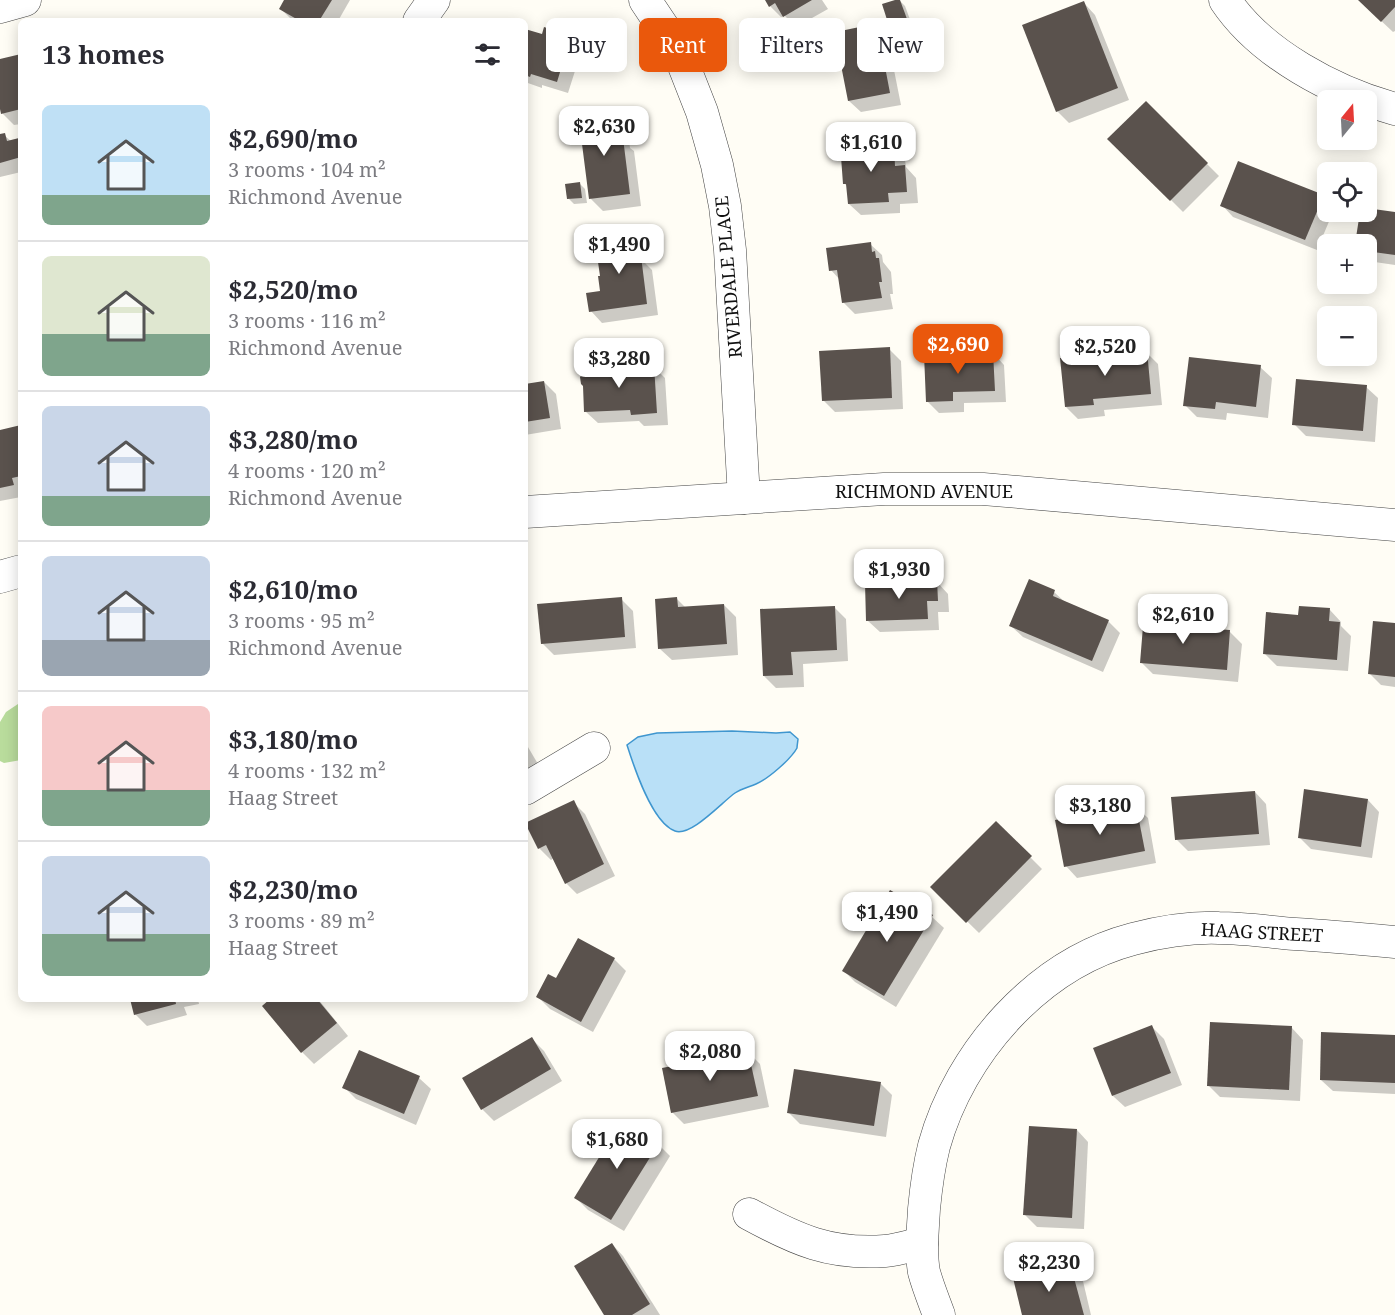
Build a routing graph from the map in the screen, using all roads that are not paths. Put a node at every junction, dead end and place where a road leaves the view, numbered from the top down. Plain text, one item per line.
1 (26, 0) edge
2 (434, 0) edge
3 (645, 0) edge
4 (1225, 0) edge
5 (0, 7) edge
6 (420, 18) edge
7 (1395, 108) edge
8 (744, 498) junction
9 (528, 512) edge
10 (1395, 525) edge
11 (18, 572) edge
12 (0, 577) edge
13 (594, 748) dead end
14 (528, 787) edge
15 (1395, 942) edge
16 (749, 1214) dead end
17 (922, 1244) junction
18 (939, 1315) edge

1 - 5 street
2 - 6 street
3 - 8 street, RIVERDALE PLACE
4 - 7 street
8 - 9 street, RICHMOND AVENUE
8 - 10 street, RICHMOND AVENUE
11 - 12 street
13 - 14 street
15 - 17 street, HAAG STREET
16 - 17 street
17 - 18 street, HAAG STREET

